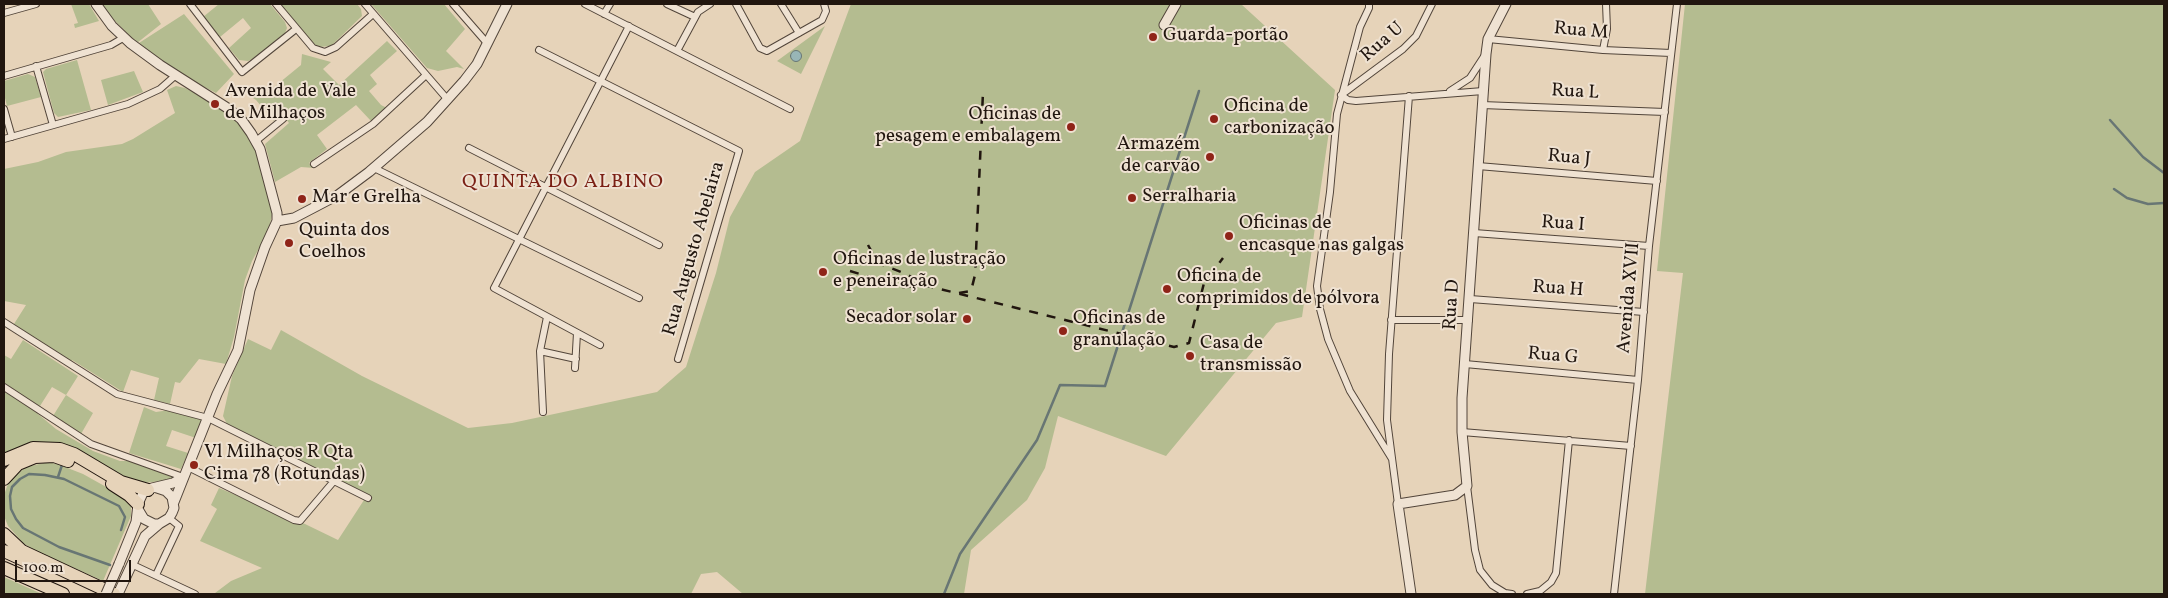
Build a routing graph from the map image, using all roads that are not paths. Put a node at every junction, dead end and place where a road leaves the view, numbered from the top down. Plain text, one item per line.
1 (32, 4) edge
2 (96, 4) edge
3 (190, 4) edge
4 (276, 4) edge
5 (364, 4) edge
6 (453, 4) edge
7 (507, 4) edge
8 (585, 4) edge
9 (610, 4) edge
10 (667, 4) edge
11 (710, 4) edge
12 (736, 4) edge
13 (781, 4) edge
14 (824, 4) edge
15 (1176, 4) edge
16 (1369, 4) edge
17 (1432, 4) edge
18 (1506, 4) edge
19 (1606, 4) edge
20 (1677, 4) edge
21 (4, 13) edge
22 (373, 14) junction
23 (604, 14) junction
24 (695, 17) junction
25 (1164, 25) dead end
26 (629, 26) junction
27 (296, 28) junction
28 (799, 33) junction
29 (124, 38) junction
30 (1488, 39) junction
31 (487, 43) junction
32 (539, 50) dead end
33 (1603, 50) junction
34 (677, 51) junction
35 (1486, 54) junction
36 (1672, 54) junction
37 (36, 66) junction
38 (426, 75) junction
39 (4, 76) edge
40 (176, 76) junction
41 (602, 82) junction
42 (1483, 91) junction
43 (1444, 94) junction
44 (1341, 95) junction
45 (1409, 96) junction
46 (448, 100) junction
47 (1482, 104) junction
48 (4, 109) edge
49 (790, 109) dead end
50 (1665, 112) junction
51 (283, 119) dead end
52 (53, 125) junction
53 (12, 137) junction
54 (4, 139) edge
55 (256, 141) junction
56 (469, 148) dead end
57 (314, 164) dead end
58 (1478, 166) junction
59 (374, 168) junction
60 (1657, 181) junction
61 (547, 187) junction
62 (277, 221) junction
63 (1474, 233) junction
64 (519, 239) junction
65 (659, 245) dead end
66 (1649, 246) junction
67 (639, 298) dead end
68 (1470, 299) junction
69 (1644, 312) junction
70 (547, 317) junction
71 (1391, 320) junction
72 (1469, 320) junction
73 (4, 322) edge
74 (577, 333) junction
75 (600, 345) dead end
76 (540, 350) junction
77 (576, 359) junction
78 (678, 359) dead end
79 (1465, 364) junction
80 (575, 368) dead end
81 (1638, 380) junction
82 (4, 387) edge
83 (543, 412) dead end
84 (208, 418) junction
85 (1462, 432) junction
86 (1569, 440) junction
87 (1631, 446) junction
88 (1392, 459) junction
89 (4, 460) edge
90 (188, 467) junction
91 (184, 477) junction
92 (4, 478) edge
93 (334, 481) junction
94 (1467, 486) junction
95 (152, 489) junction
96 (368, 498) dead end
97 (174, 502) junction
98 (1398, 504) junction
99 (138, 506) junction
100 (169, 518) junction
101 (159, 524) junction
102 (4, 534) edge
103 (4, 551) edge
104 (130, 566) junction
105 (4, 568) edge
106 (156, 575) junction
107 (64, 594) edge
108 (101, 594) edge
109 (106, 594) edge
110 (116, 594) edge
111 (195, 594) edge
112 (1411, 594) edge
113 (1512, 594) edge
114 (1527, 594) edge
115 (1614, 594) edge

1 - 21 street
2 - 29 street
3 - 27 street
4 - 27 street
5 - 22 street
6 - 31 street
7 - 31 street
8 - 23 street
9 - 23 street
10 - 24 street
11 - 24 street
12 - 28 street
13 - 28 street
14 - 28 street
15 - 25 street
16 - 44 street
17 - 44 street, Rua U
18 - 30 street, Rua D
19 - 33 street
20 - 36 street, Avenida XVII
22 - 27 street
22 - 38 street
23 - 26 street
24 - 34 street
26 - 34 street
26 - 41 street
29 - 37 street
29 - 40 street
30 - 33 street, Rua M
30 - 35 street, Rua D
31 - 46 street
32 - 41 street
33 - 36 street, Rua M
34 - 49 street
35 - 42 street, Rua D
35 - 43 street
36 - 50 street, Avenida XVII
37 - 39 street
37 - 52 street
38 - 46 street
38 - 57 street
40 - 52 street
40 - 55 street
41 - 61 street
41 - 78 street, Rua Augusto Abelaira
42 - 43 street
42 - 47 street, Rua D
43 - 45 street
44 - 45 street
44 - 88 street
45 - 71 street
46 - 59 street
47 - 50 street, Rua L
47 - 58 street, Rua D
48 - 53 street
50 - 60 street, Avenida XVII
51 - 55 street
52 - 53 street
53 - 54 street
55 - 62 street
56 - 61 street
58 - 60 street, Rua J
58 - 63 street, Rua D
59 - 62 street
59 - 64 street
60 - 66 street, Avenida XVII
61 - 64 street
61 - 65 street
62 - 84 street
63 - 66 street, Rua I
63 - 68 street, Rua D
64 - 67 street
64 - 70 street
66 - 69 street, Avenida XVII
68 - 69 street, Rua H
68 - 72 street, Rua D
69 - 81 street, Avenida XVII
70 - 74 street
70 - 76 street
71 - 72 street
71 - 88 street
72 - 79 street, Rua D
73 - 84 street
74 - 75 street
74 - 77 street
76 - 77 street
76 - 83 street
77 - 80 street
79 - 81 street, Rua G
79 - 85 street, Rua D
81 - 87 street, Avenida XVII
82 - 91 street
84 - 90 street
84 - 93 street
85 - 86 street
85 - 94 street, Rua D
86 - 87 street
86 - 114 street
87 - 115 street, Avenida XVII
88 - 98 street
89 - 95 highway
90 - 91 street
90 - 93 street
91 - 95 street
91 - 97 street
92 - 99 highway
93 - 96 street
94 - 98 street
94 - 113 street, Rua D
95 - 97 street
95 - 99 street
97 - 100 street
98 - 112 street
99 - 101 street
99 - 109 street, bridge
100 - 101 street
100 - 106 street
101 - 104 street
102 - 110 highway
103 - 108 highway
104 - 106 street
104 - 110 street
105 - 107 highway
106 - 111 street

